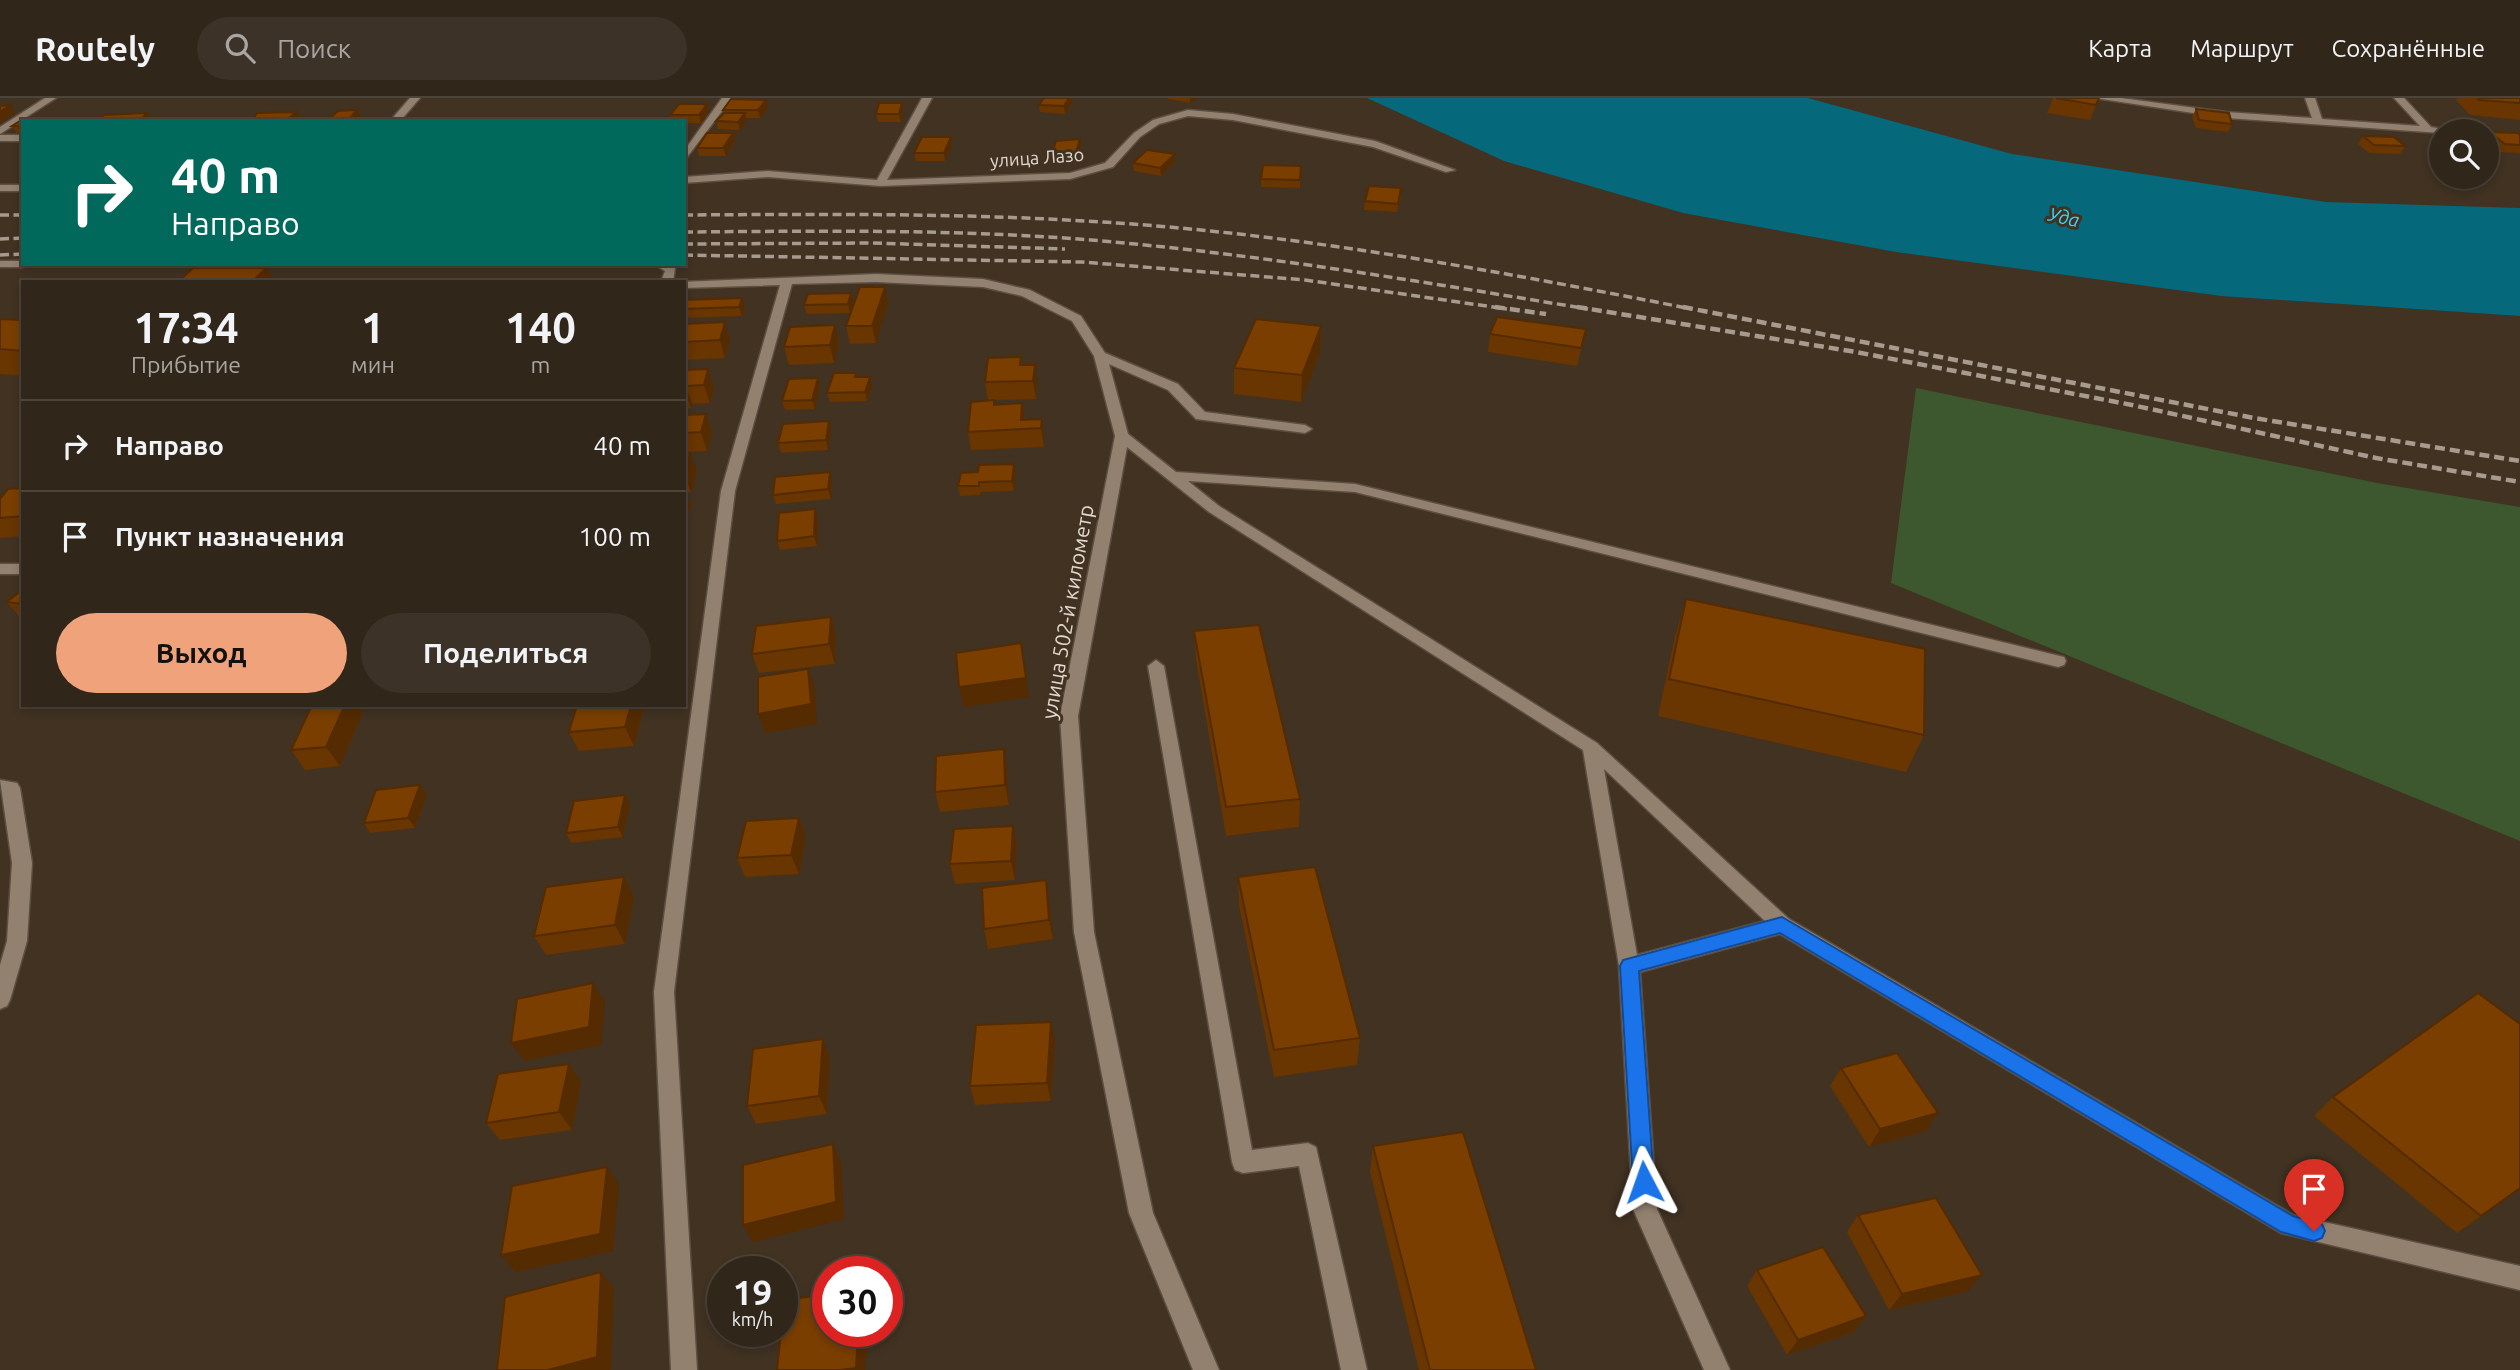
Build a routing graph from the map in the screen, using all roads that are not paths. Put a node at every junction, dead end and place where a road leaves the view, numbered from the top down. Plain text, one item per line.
1 (51, 98) edge
2 (415, 98) edge
3 (727, 98) edge
4 (927, 98) edge
5 (2100, 98) edge
6 (2310, 98) edge
7 (2399, 98) edge
8 (397, 119) edge
9 (2318, 121) junction
10 (2427, 128) joint
11 (0, 131) edge
12 (0, 138) edge
13 (21, 138) edge
14 (686, 155) edge
15 (1450, 170) dead end
16 (686, 180) edge
17 (880, 183) junction
18 (0, 188) edge
19 (21, 188) edge
20 (0, 264) edge
21 (21, 264) edge
22 (664, 266) edge
23 (668, 280) edge
24 (787, 280) junction
25 (686, 284) edge
26 (1100, 356) junction
27 (1305, 429) dead end
28 (1122, 436) junction
29 (1173, 476) junction
30 (0, 569) edge
31 (21, 569) edge
32 (2058, 662) dead end
33 (1156, 666) dead end
34 (1591, 747) junction
35 (0, 787) edge
36 (1782, 925) junction
37 (1629, 966) junction
38 (0, 1000) edge
39 (2520, 1278) edge
40 (684, 1370) edge
41 (1206, 1370) edge
42 (1354, 1370) edge
43 (1717, 1370) edge

1 - 11 street
2 - 8 street
3 - 14 street
4 - 17 street
5 - 9 street
6 - 9 street
7 - 10 street
9 - 10 street
12 - 13 street
15 - 17 street, улица Лазо
16 - 17 street, улица Лазо
18 - 19 street
20 - 21 street
22 - 23 street
24 - 25 street, улица 502-й километр
24 - 26 street, улица 502-й километр
24 - 40 street
26 - 27 street
26 - 28 street, улица 502-й километр
28 - 29 street
28 - 41 street, улица 502-й километр
29 - 32 street
29 - 34 street
30 - 31 street
33 - 42 street
34 - 36 street
34 - 37 street
35 - 38 street
36 - 37 street
36 - 39 street
37 - 43 street

